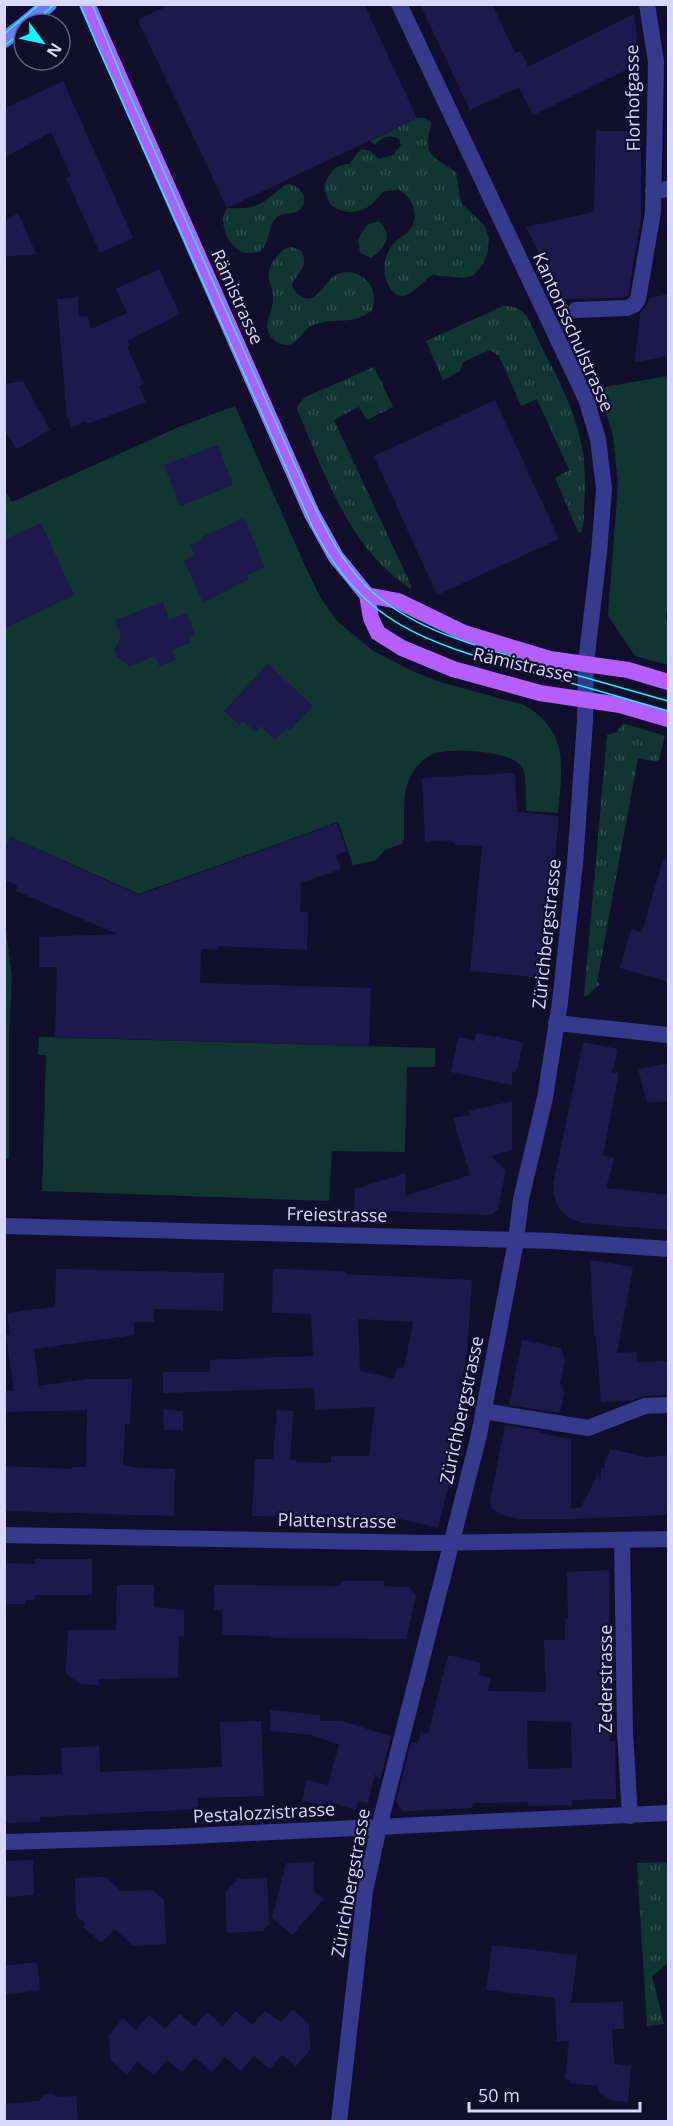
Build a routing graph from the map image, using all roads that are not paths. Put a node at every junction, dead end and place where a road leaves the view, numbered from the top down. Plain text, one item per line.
1 (87, 4) edge
2 (399, 4) edge
3 (647, 4) edge
4 (661, 190) edge
5 (576, 310) dead end
6 (367, 595) junction
7 (586, 663) junction
8 (669, 682) edge
9 (586, 699) junction
10 (669, 719) edge
11 (556, 1023) junction
12 (669, 1035) edge
13 (4, 1226) edge
14 (516, 1241) junction
15 (669, 1249) edge
16 (669, 1405) edge
17 (483, 1411) junction
18 (4, 1535) edge
19 (669, 1539) edge
20 (622, 1541) junction
21 (453, 1542) junction
22 (669, 1813) edge
23 (630, 1816) junction
24 (379, 1827) junction
25 (4, 1842) edge
26 (339, 2121) edge

1 - 6 main road, Rämistrasse
2 - 7 street, Kantonsschulstrasse
3 - 4 street, Florhofgasse
4 - 5 street, Florhofgasse
6 - 7 main road, Rämistrasse
6 - 9 main road, Rämistrasse
7 - 8 main road, Rämistrasse
7 - 9 street, Kantonsschulstrasse
9 - 10 main road, Rämistrasse
9 - 11 street, Zürichbergstrasse
11 - 12 street
11 - 14 street, Zürichbergstrasse
13 - 14 street, Freiestrasse
14 - 15 street, Freiestrasse
14 - 17 street, Zürichbergstrasse
16 - 17 street
17 - 21 street, Zürichbergstrasse
18 - 21 street, Plattenstrasse
19 - 20 street, Plattenstrasse
20 - 21 street, Plattenstrasse
20 - 23 street, Zederstrasse
21 - 24 street, Zürichbergstrasse
22 - 23 street, Pestalozzistrasse
23 - 24 street, Pestalozzistrasse
24 - 25 street, Pestalozzistrasse
24 - 26 street, Zürichbergstrasse

